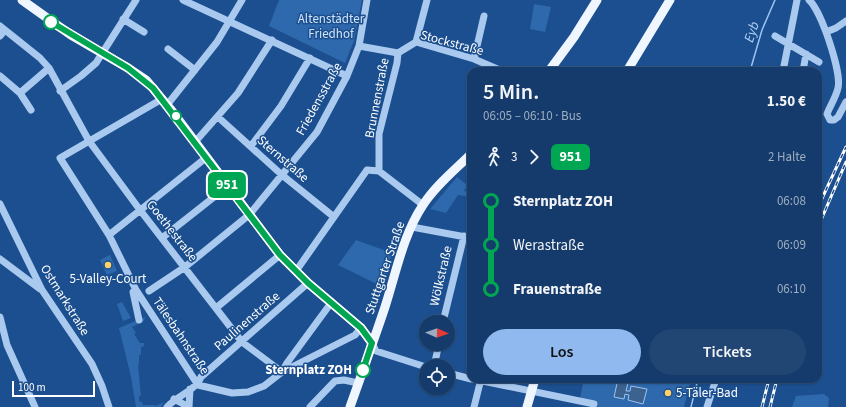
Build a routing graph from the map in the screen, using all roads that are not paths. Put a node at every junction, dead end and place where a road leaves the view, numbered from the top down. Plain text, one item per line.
1 (22, 0) edge
2 (136, 0) edge
3 (183, 0) edge
4 (242, 0) edge
5 (367, 0) edge
6 (427, 0) edge
7 (596, 0) edge
8 (670, 0) edge
9 (797, 0) edge
10 (809, 0) edge
11 (484, 16) dead end
12 (123, 20) junction
13 (231, 21) junction
14 (846, 21) edge
15 (3, 28) edge
16 (144, 32) dead end
17 (826, 32) junction
18 (0, 36) edge
19 (775, 36) dead end
20 (272, 40) junction
21 (416, 42) junction
22 (788, 43) junction
23 (359, 46) junction
24 (168, 49) dead end
25 (398, 53) junction
26 (102, 54) junction
27 (806, 54) junction
28 (310, 58) junction
29 (474, 59) junction
30 (819, 62) dead end
31 (493, 67) edge
32 (552, 67) edge
33 (629, 67) edge
34 (783, 67) edge
35 (804, 67) edge
36 (49, 68) junction
37 (195, 70) junction
38 (0, 76) edge
39 (347, 76) junction
40 (60, 91) junction
41 (20, 93) junction
42 (165, 102) junction
43 (846, 102) edge
44 (31, 110) dead end
45 (218, 117) junction
46 (89, 141) junction
47 (195, 142) junction
48 (251, 146) junction
49 (207, 157) junction
50 (467, 158) edge
51 (379, 171) junction
52 (282, 175) junction
53 (228, 186) junction
54 (0, 204) edge
55 (423, 205) junction
56 (140, 210) junction
57 (249, 215) junction
58 (334, 217) junction
59 (412, 226) junction
60 (109, 235) junction
61 (467, 237) edge
62 (162, 238) junction
63 (280, 255) junction
64 (0, 259) edge
65 (185, 267) junction
66 (296, 271) junction
67 (308, 283) junction
68 (42, 290) junction
69 (136, 290) junction
70 (149, 291) dead end
71 (331, 303) junction
72 (216, 308) junction
73 (445, 315) edge
74 (0, 317) edge
75 (139, 320) dead end
76 (361, 328) junction
77 (242, 342) junction
78 (372, 343) junction
79 (419, 365) edge
80 (282, 372) junction
81 (455, 375) edge
82 (467, 378) edge
83 (358, 383) junction
84 (480, 383) edge
85 (495, 383) edge
86 (534, 383) edge
87 (715, 383) edge
88 (198, 385) junction
89 (187, 391) junction
90 (531, 391) junction
91 (174, 399) junction
92 (594, 404) dead end
93 (35, 407) edge
94 (110, 407) edge
95 (167, 407) edge
96 (189, 407) edge
97 (310, 407) edge
98 (350, 407) edge
99 (474, 407) edge
100 (527, 407) edge
101 (707, 407) edge

1 - 26 main road
2 - 12 street
3 - 13 street
4 - 13 street
5 - 23 street, Friedensstraße
6 - 21 street
7 - 32 main road
8 - 33 main road
9 - 22 street
10 - 17 street
11 - 29 street
12 - 16 street
12 - 26 street
13 - 20 street
13 - 37 street
14 - 17 street
15 - 18 street
15 - 36 street, Goethestraße
17 - 43 street
19 - 22 street
20 - 28 street
20 - 45 street
21 - 25 street, Stockstraße
21 - 29 street, Stockstraße
22 - 27 street
22 - 34 street
23 - 25 street, Brunnenstraße
23 - 39 street, Friedensstraße
24 - 37 street
25 - 51 street, Brunnenstraße
26 - 40 street
26 - 42 main road
27 - 30 street
27 - 35 street
28 - 39 street
28 - 48 street
29 - 31 street, Stockstraße
36 - 40 street, Goethestraße
36 - 41 street
37 - 42 street
38 - 41 street
39 - 52 street, Friedensstraße
40 - 46 street, Goethestraße
41 - 44 street
42 - 46 street
42 - 47 main road
45 - 47 street
45 - 48 street, Sternstraße
46 - 56 street, Goethestraße
46 - 60 street, Tälesbahnstraße
47 - 49 main road
48 - 52 street, Sternstraße
49 - 53 main road
49 - 56 street
50 - 55 main road, Stuttgarter Straße
51 - 55 street
51 - 58 street
52 - 57 street, Friedensstraße
52 - 58 street, Sternstraße
53 - 57 main road
53 - 62 street
54 - 68 street, Ostmarkstraße
55 - 59 main road, Stuttgarter Straße
56 - 60 street
56 - 62 street, Goethestraße
57 - 63 main road
57 - 65 street, Friedensstraße
58 - 66 street
59 - 61 street
59 - 78 main road, Stuttgarter Straße
60 - 69 street, Tälesbahnstraße
61 - 73 street, Wölkstraße
62 - 65 street, Goethestraße
63 - 66 main road
63 - 72 street
64 - 68 street
65 - 70 street, Friedensstraße
65 - 72 street, Goethestraße
66 - 67 main road
67 - 71 main road
67 - 77 street, Paulinenstraße
68 - 94 street, Ostmarkstraße
69 - 75 street, Tälesbahnstraße
69 - 88 street, Tälesbahnstraße
71 - 76 main road
71 - 80 street
72 - 77 street, Goethestraße
74 - 93 street
76 - 78 main road
76 - 80 street, Tälesbahnstraße
77 - 80 street, Goethestraße
77 - 88 street, Paulinenstraße
78 - 79 street
78 - 83 main road, Stuttgarter Straße
80 - 88 street, Tälesbahnstraße
81 - 82 street
83 - 97 street
83 - 98 main road, Stuttgarter Straße
84 - 99 street
85 - 90 street
86 - 90 main road
87 - 101 street
88 - 89 street, Paulinenstraße
89 - 91 street, Paulinenstraße
89 - 96 street
90 - 92 street
90 - 100 main road
91 - 95 street, Paulinenstraße
91 - 96 street

